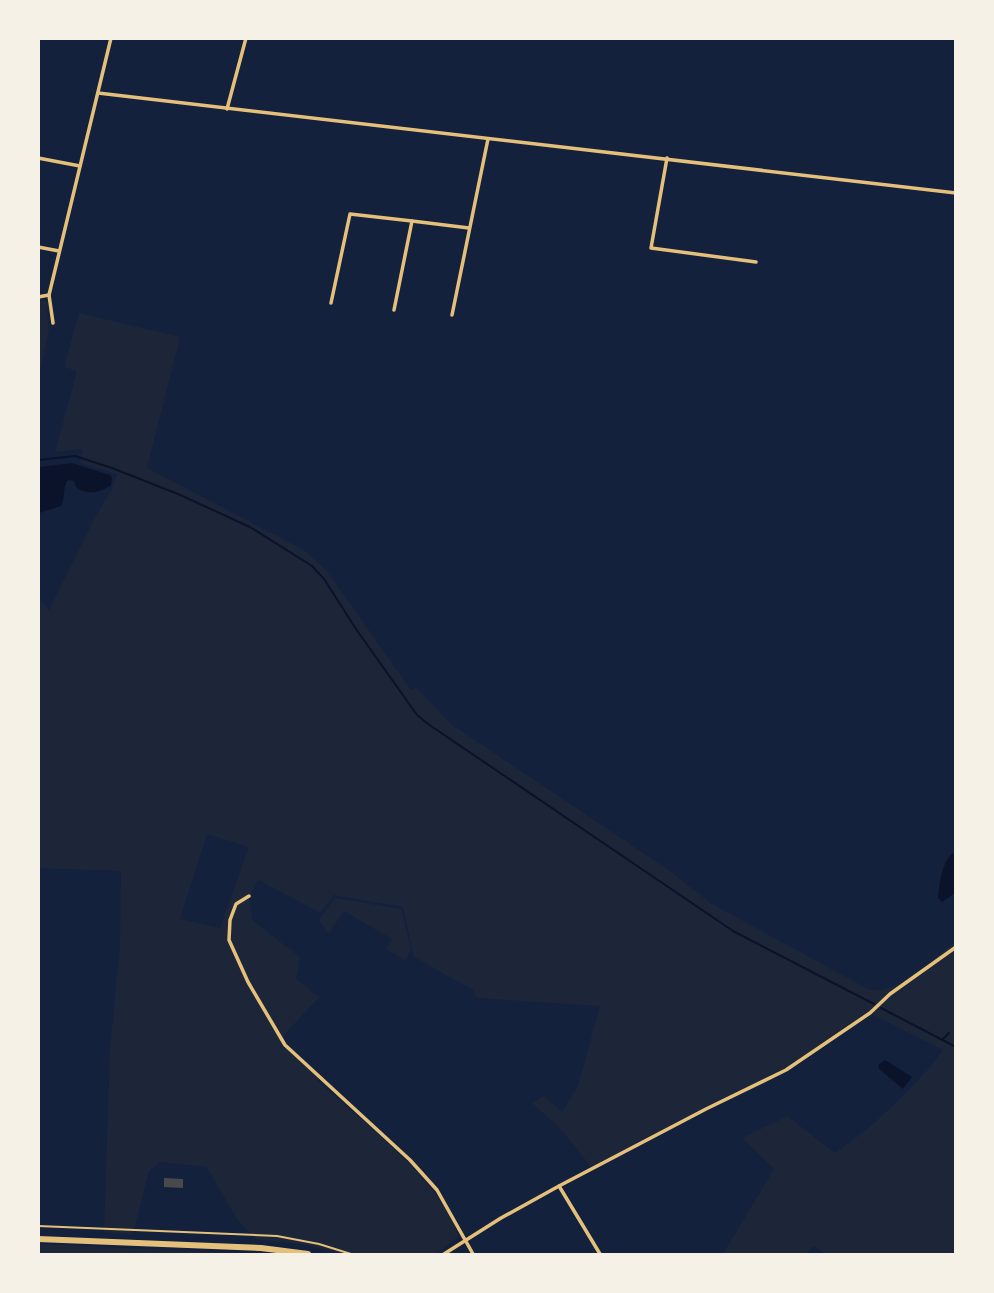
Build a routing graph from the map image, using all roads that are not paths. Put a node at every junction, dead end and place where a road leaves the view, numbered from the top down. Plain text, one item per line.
1 (111, 38) edge
2 (246, 38) edge
3 (98, 93) junction
4 (228, 109) junction
5 (488, 138) junction
6 (38, 158) edge
7 (667, 158) junction
8 (80, 166) junction
9 (956, 193) edge
10 (412, 222) junction
11 (470, 228) junction
12 (38, 247) edge
13 (59, 251) junction
14 (756, 262) dead end
15 (49, 295) junction
16 (38, 297) edge
17 (331, 303) dead end
18 (394, 310) dead end
19 (452, 315) dead end
20 (53, 323) dead end
21 (249, 896) dead end
22 (956, 947) edge
23 (559, 1186) junction
24 (38, 1238) edge
25 (466, 1241) junction
26 (308, 1255) edge
27 (444, 1255) edge
28 (473, 1255) edge
29 (600, 1255) edge

1 - 3 street
2 - 4 street
3 - 4 street
3 - 8 street
4 - 5 street
5 - 7 street
5 - 11 street
6 - 8 street
7 - 9 street
7 - 14 street
8 - 13 street
10 - 11 street
10 - 17 street
10 - 18 street
11 - 19 street
12 - 13 street
13 - 15 street
15 - 16 street
15 - 20 street
21 - 25 street
22 - 23 street
23 - 25 street
23 - 29 street
24 - 26 highway
25 - 27 street
25 - 28 street

